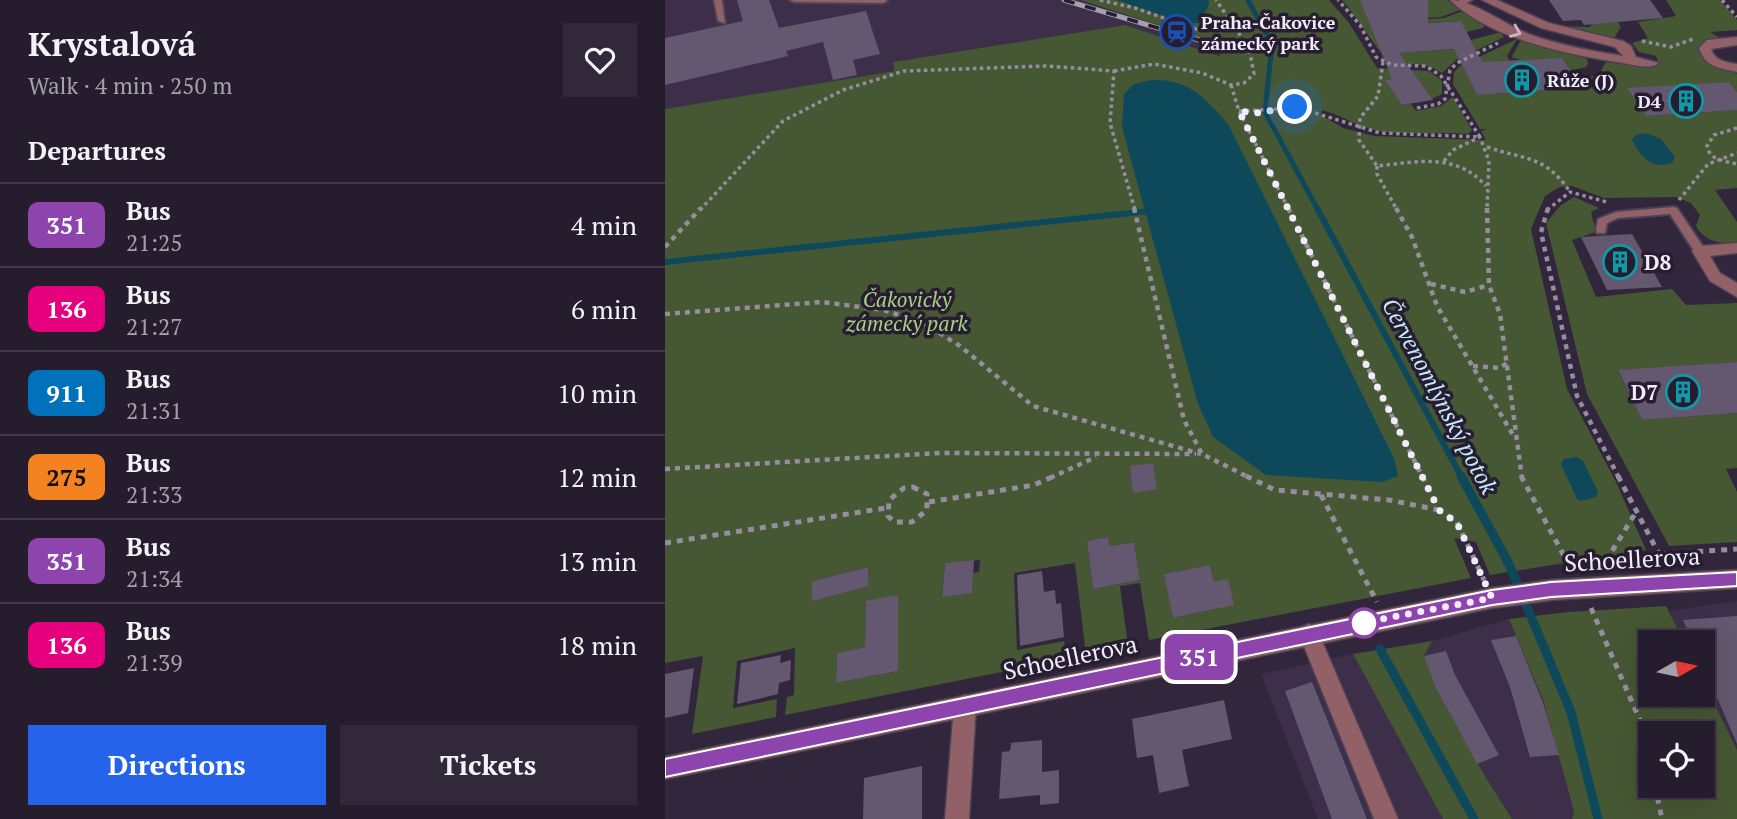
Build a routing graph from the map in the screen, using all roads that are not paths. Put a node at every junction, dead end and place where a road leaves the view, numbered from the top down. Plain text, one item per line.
1 (717, 0) edge
2 (794, 0) edge
3 (1488, 0) edge
4 (883, 1) edge
5 (1461, 1) edge
6 (722, 21) dead end
7 (1737, 41) edge
8 (1631, 60) junction
9 (1653, 63) dead end
10 (1737, 68) edge
11 (1601, 230) dead end
12 (1737, 248) edge
13 (1700, 251) junction
14 (1737, 291) edge
15 (1737, 579) edge
16 (1309, 634) junction
17 (965, 706) junction
18 (665, 768) edge
19 (957, 819) edge
20 (1386, 819) edge

1 - 6 lane
2 - 4 lane
3 - 8 street
5 -> 8 street
7 - 10 street
8 - 9 street
11 - 13 lane
12 - 13 street
13 - 14 street
15 - 16 street, Schoellerova
16 - 17 street, Schoellerova
16 - 20 street
17 - 18 street, Schoellerova
17 - 19 street

